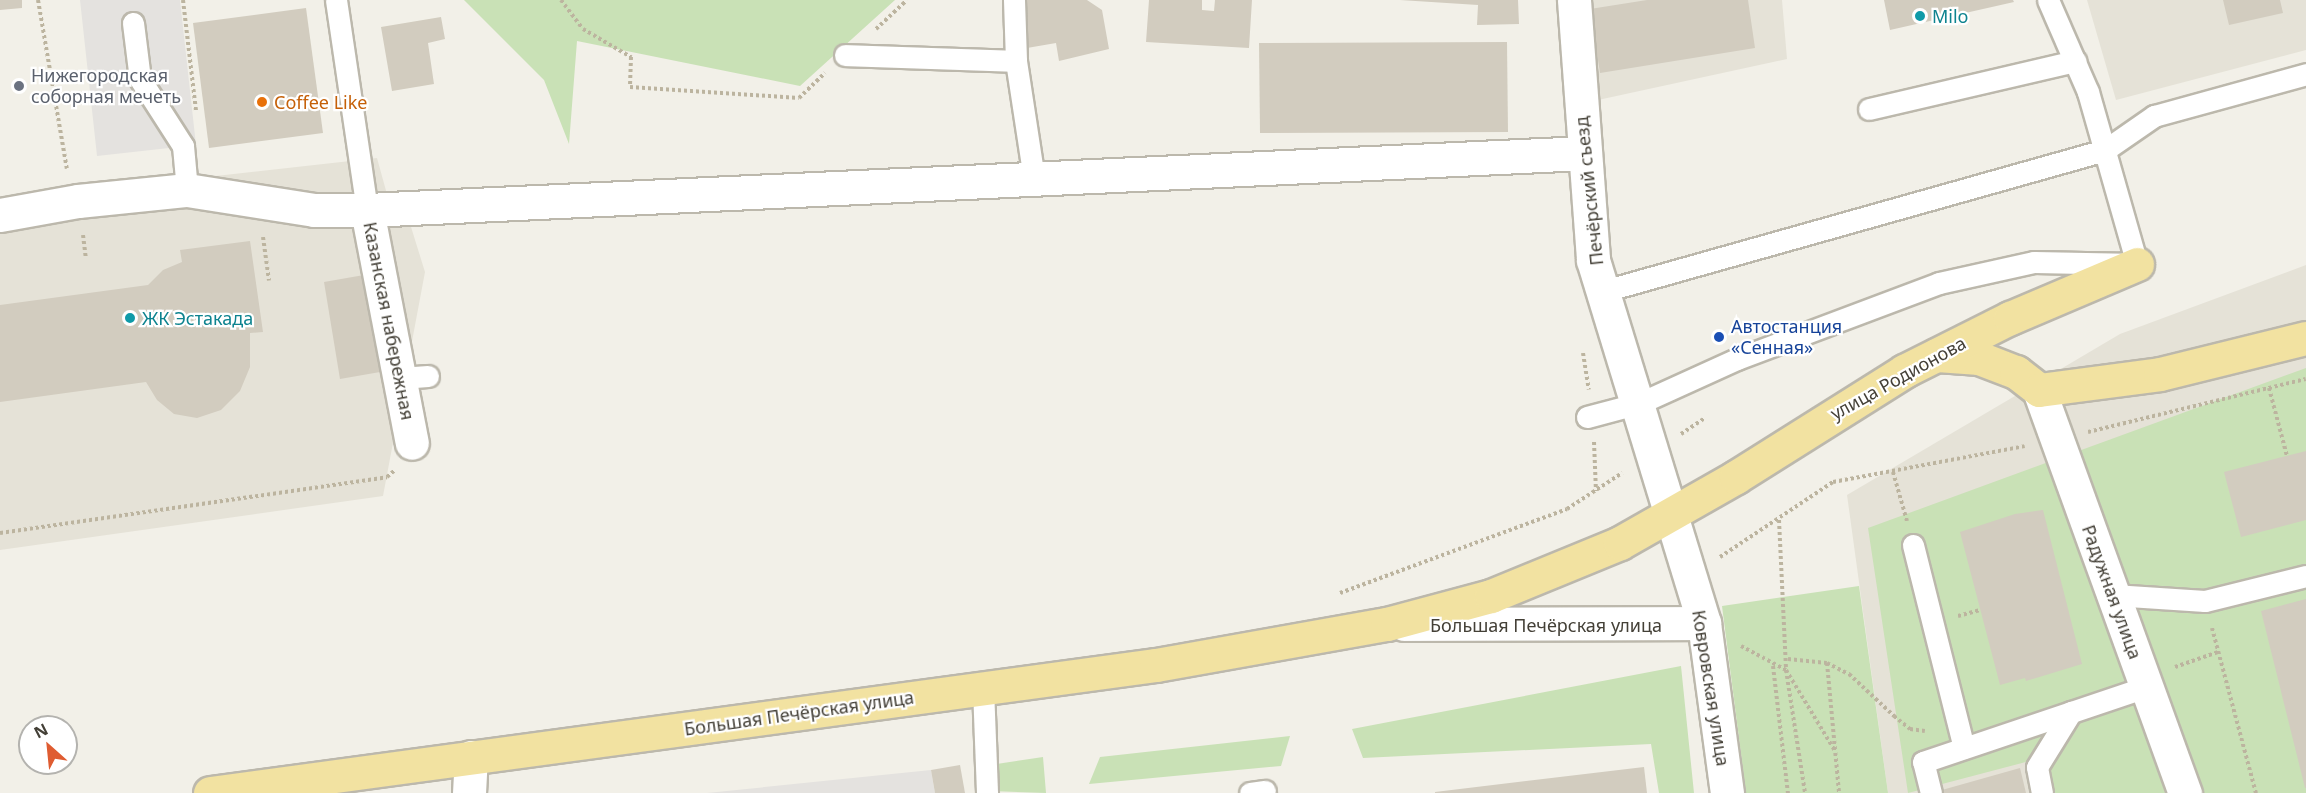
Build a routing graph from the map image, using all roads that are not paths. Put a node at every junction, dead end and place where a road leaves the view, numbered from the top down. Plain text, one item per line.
1 (336, 0) edge
2 (1014, 0) edge
3 (1574, 0) edge
4 (2048, 0) edge
5 (133, 23) dead end
6 (845, 55) road end
7 (1016, 61) junction
8 (2075, 61) junction
9 (2306, 74) edge
10 (1869, 109) dead end
11 (2105, 150) junction
12 (1585, 153) junction
13 (1034, 179) junction
14 (187, 190) junction
15 (367, 210) junction
16 (0, 214) edge
17 (2137, 264) junction
18 (1604, 291) junction
19 (2306, 338) edge
20 (1937, 355) junction
21 (2039, 390) junction
22 (1640, 403) junction
23 (1589, 416) road end
24 (412, 443) dead end
25 (1671, 515) junction
26 (1913, 545) road end
27 (2306, 576) edge
28 (2113, 594) junction
29 (1704, 623) junction
30 (1387, 624) junction
31 (2145, 682) junction
32 (983, 688) junction
33 (2071, 712) junction
34 (1965, 748) junction
35 (471, 757) junction
36 (210, 793) edge
37 (469, 793) edge
38 (987, 793) edge
39 (1726, 793) edge
40 (1931, 793) edge
41 (2042, 793) edge
42 (2185, 793) edge

1 - 15 lane
2 - 7 lane
3 - 12 street, Печёрский съезд
4 - 8 lane
5 - 14 lane
6 - 7 lane
7 - 13 lane
8 - 10 lane
8 - 11 lane
9 - 11 lane
11 - 17 lane
11 - 18 lane
12 - 13 street
12 - 18 street, Печёрский съезд
13 - 15 street
14 - 15 street, Казанская набережная
14 - 16 street, Казанская набережная
15 - 24 street, Казанская набережная
17 - 20 main road, улица Родионова
17 - 22 lane
18 - 22 street, Печёрский съезд
19 - 21 main road
20 - 21 main road
20 - 25 main road, улица Родионова
21 - 28 street, Радужная улица
22 - 23 lane
22 - 25 street, Печёрский съезд
25 - 29 street, Ковровская улица
25 - 30 main road, Большая Печёрская улица
26 - 34 lane
27 - 28 lane
28 - 31 street, Радужная улица
29 - 30 street, Большая Печёрская улица
29 - 39 street, Ковровская улица
30 - 32 main road, Большая Печёрская улица
31 - 33 lane
31 - 42 street, Радужная улица
32 - 35 main road, Большая Печёрская улица
32 - 38 lane
33 - 34 lane
33 - 41 lane
34 - 40 lane
35 - 36 main road, Большая Печёрская улица
35 - 37 street

